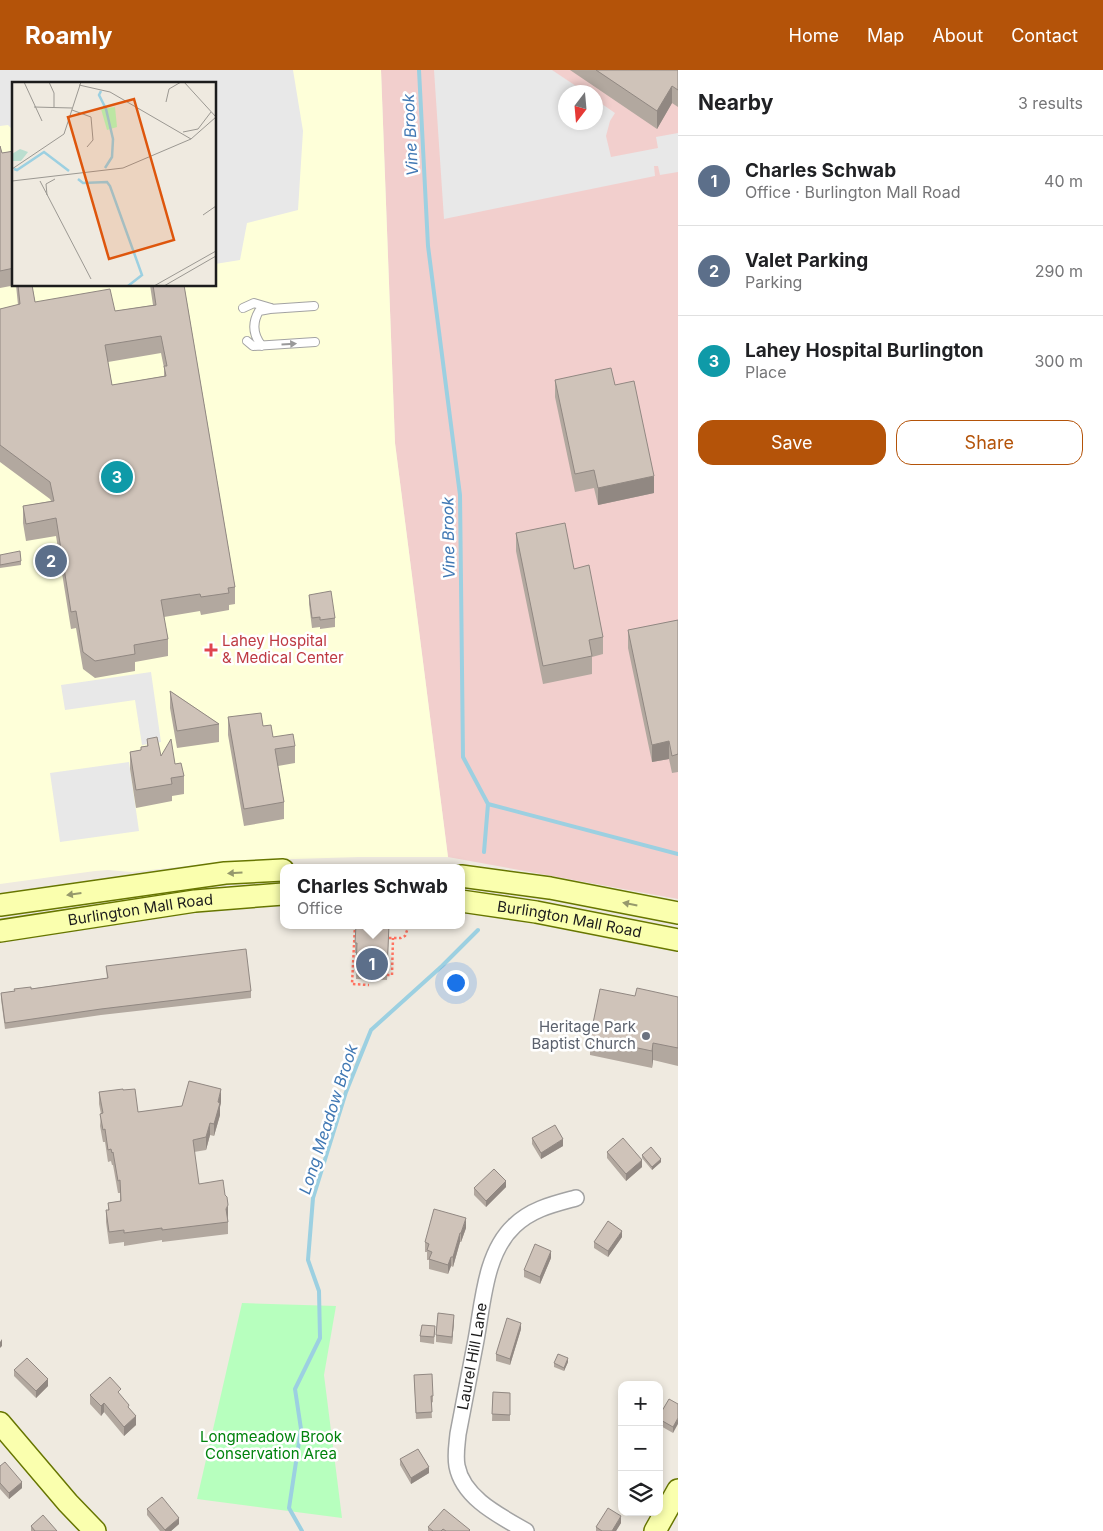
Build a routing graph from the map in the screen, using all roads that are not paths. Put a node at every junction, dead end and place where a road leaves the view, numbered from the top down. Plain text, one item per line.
1 (314, 306) dead end
2 (243, 308) dead end
3 (275, 309) junction
4 (247, 340) dead end
5 (315, 342) dead end
6 (262, 346) junction
7 (280, 870) edge
8 (465, 877) edge
9 (280, 894) edge
10 (465, 902) edge
11 (0, 905) edge
12 (678, 913) edge
13 (0, 931) edge
14 (678, 940) edge
15 (576, 1198) dead end
16 (0, 1423) edge
17 (678, 1490) edge
18 (95, 1531) edge
19 (526, 1531) edge
20 (655, 1531) edge

1 - 3 lane
2 - 3 lane
3 - 6 lane
4 - 6 lane
6 -> 5 lane
7 -> 11 main road, Burlington Mall Road
12 -> 8 main road, Burlington Mall Road
9 - 13 main road, Burlington Mall Road
10 - 14 main road, Burlington Mall Road
15 - 19 street, Laurel Hill Lane
16 - 18 main road
17 - 20 main road

